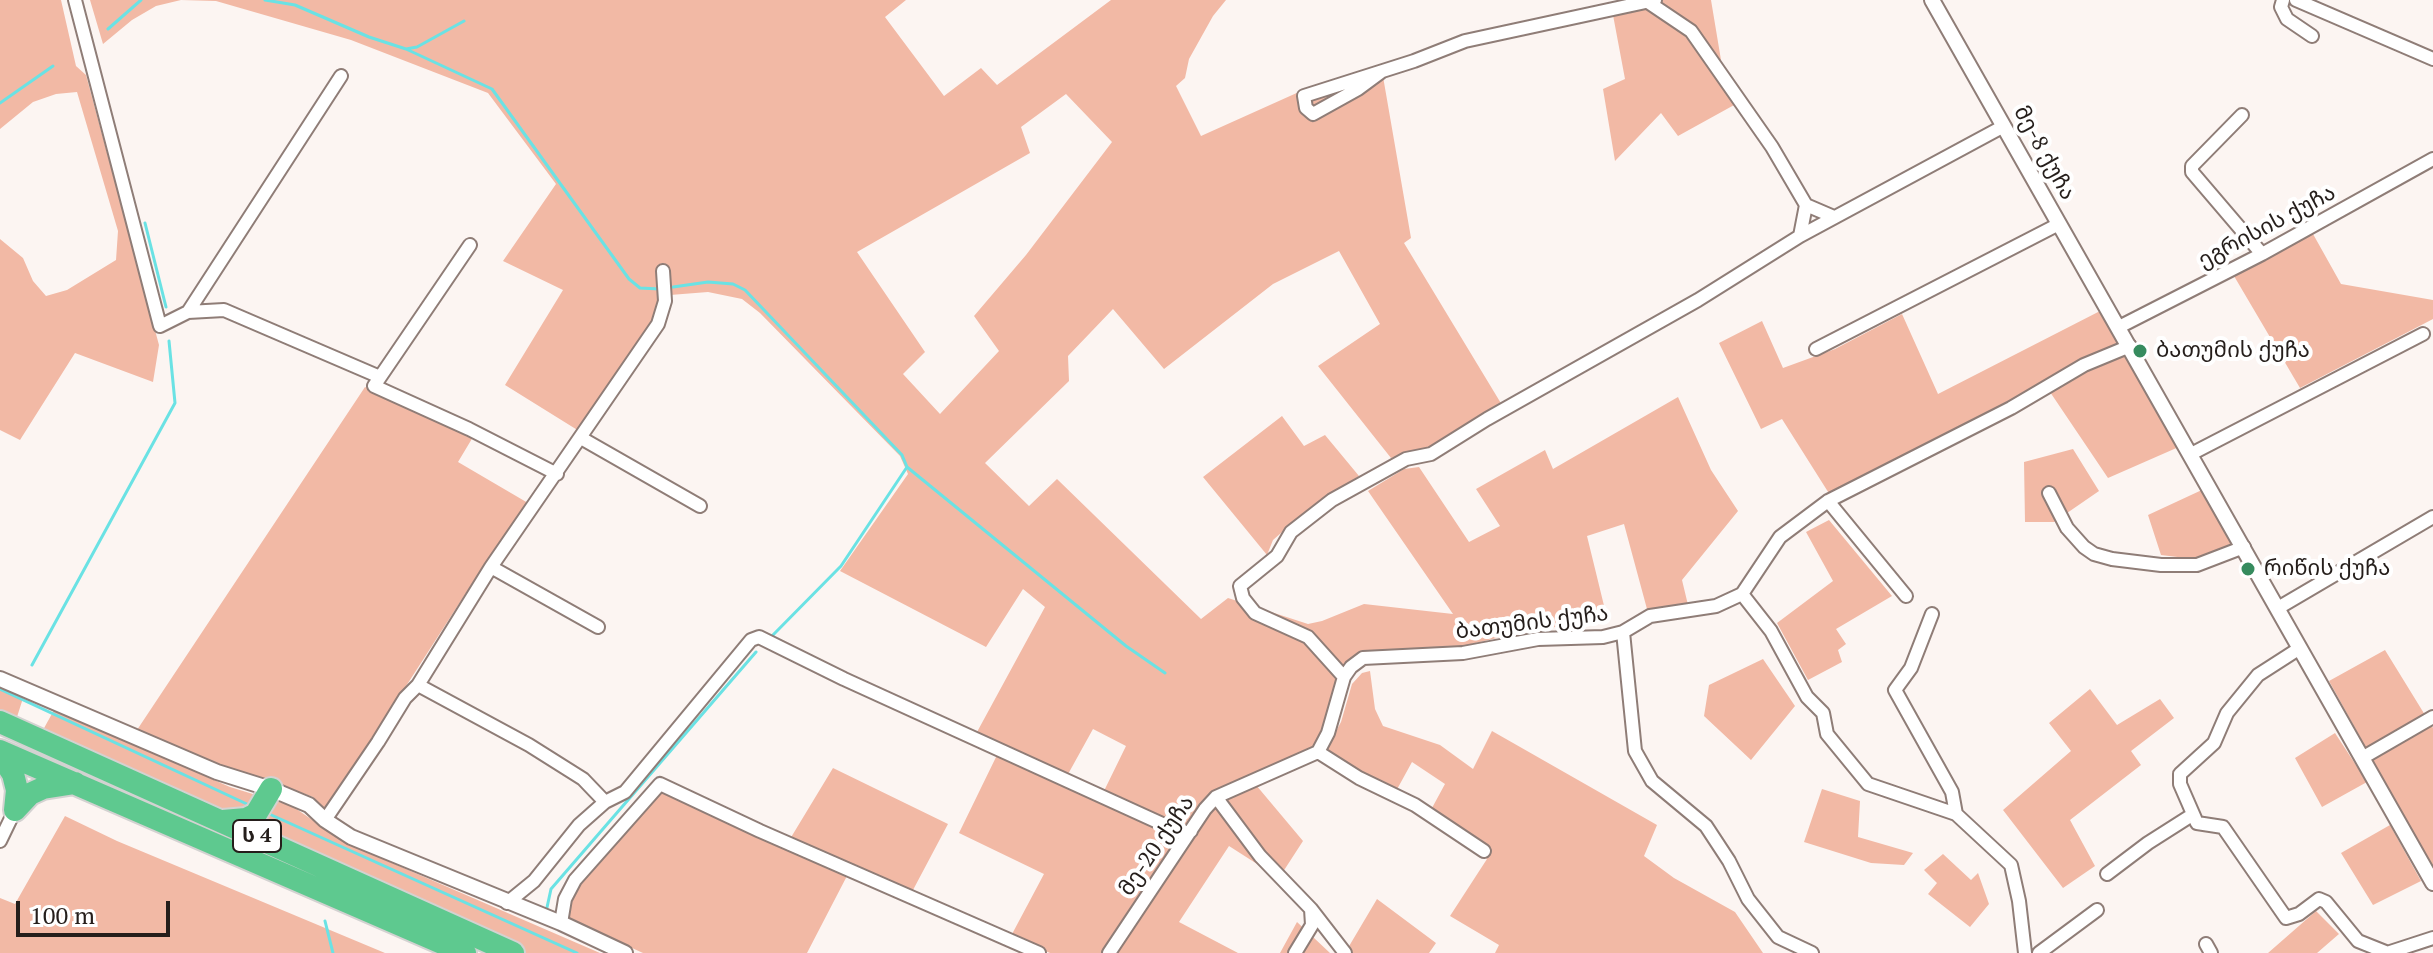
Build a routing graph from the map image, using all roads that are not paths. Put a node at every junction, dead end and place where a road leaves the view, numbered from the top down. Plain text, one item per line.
1 (75, 0) edge
2 (1932, 0) edge
3 (2283, 0) edge
4 (2296, 0) edge
5 (1644, 1) edge
6 (2312, 36) dead end
7 (2433, 59) edge
8 (1381, 72) junction
9 (341, 76) dead end
10 (2242, 115) dead end
11 (2004, 126) junction
12 (2433, 159) edge
13 (1806, 205) junction
14 (1834, 217) junction
15 (2059, 224) junction
16 (1800, 236) junction
17 (470, 245) dead end
18 (2262, 254) junction
19 (663, 271) dead end
20 (188, 312) junction
21 (2119, 327) junction
22 (2423, 334) dead end
23 (2130, 346) junction
24 (1816, 349) dead end
25 (380, 377) junction
26 (581, 438) junction
27 (2191, 454) junction
28 (557, 474) junction
29 (2049, 493) dead end
30 (1828, 501) junction
31 (700, 506) dead end
32 (2433, 517) edge
33 (2244, 547) junction
34 (491, 567) junction
35 (1742, 594) junction
36 (1906, 596) dead end
37 (2278, 608) junction
38 (1932, 614) dead end
39 (598, 627) dead end
40 (1623, 632) junction
41 (2300, 648) junction
42 (1344, 677) junction
43 (0, 679) edge
44 (418, 685) junction
45 (2433, 717) edge
46 (0, 722) edge
47 (0, 752) edge
48 (1318, 752) junction
49 (2362, 758) junction
50 (75, 783) junction
51 (1216, 797) junction
52 (264, 800) junction
53 (605, 802) junction
54 (15, 810) junction
55 (1956, 814) junction
56 (2192, 815) junction
57 (325, 820) junction
58 (223, 821) junction
59 (1191, 831) junction
60 (0, 841) edge
61 (272, 843) junction
62 (1484, 851) dead end
63 (2107, 874) dead end
64 (2433, 883) edge
65 (507, 903) junction
66 (1311, 909) junction
67 (2097, 910) dead end
68 (556, 922) junction
69 (2433, 938) edge
70 (1795, 950) edge
71 (465, 953) edge
72 (513, 953) edge
73 (625, 953) edge
74 (1039, 953) edge
75 (1109, 953) edge
76 (1295, 953) edge
77 (1345, 953) edge
78 (1812, 953) edge
79 (2025, 953) edge
80 (2039, 953) edge
81 (2388, 953) edge

1 - 20 street
2 - 11 street, მე-8 ქუჩა
3 - 6 street
4 - 7 street
5 - 8 street
5 - 13 street
8 - 8 street
9 - 20 street
10 - 18 street
11 - 14 street
11 - 15 street, მე-8 ქუჩა
12 - 18 street, ეგრისის ქუჩა
13 - 14 street
13 - 16 street
14 - 16 street
15 - 21 street, მე-8 ქუჩა
15 - 24 street
16 - 42 street
17 - 25 street
18 - 21 street, ეგრისის ქუჩა
19 - 26 street
20 - 25 street
21 - 23 street, მე-8 ქუჩა
22 - 27 street
23 - 27 street, მე-8 ქუჩა
23 - 30 street
25 - 28 street
26 - 28 street
26 - 31 street
27 - 33 street, მე-8 ქუჩა
28 - 34 street
29 - 33 street
30 - 35 street
30 - 36 street
32 - 37 street
33 - 37 street, მე-8 ქუჩა
34 - 39 street
34 - 44 street
35 - 40 street, ბათუმის ქუჩა
35 - 55 street
37 - 41 street, მე-8 ქუჩა
38 - 55 street
40 - 42 street, ბათუმის ქუჩა
40 - 70 street
41 - 49 street, მე-8 ქუჩა
41 - 56 street
42 - 48 street
43 - 52 street
44 - 53 street
44 - 57 street
45 - 49 street
46 - 58 highway, ს 4
47 - 50 highway, ს 4
47 - 54 highway
48 - 51 street, მე-20 ქუჩა
48 - 62 street
49 - 64 street, მე-8 ქუჩა
50 - 54 highway
50 - 71 highway, ს 4
51 - 59 street, მე-20 ქუჩა
51 - 66 street
52 - 57 street
52 - 58 highway
52 - 61 highway
53 - 59 street
53 - 65 street
54 - 60 street
55 - 79 street
56 - 63 street
56 - 81 street
57 - 65 street
58 - 61 highway, ს 4
59 - 75 street, მე-20 ქუჩა
61 - 72 highway, ს 4
65 - 68 street
66 - 76 street
66 - 77 street
67 - 80 street
68 - 73 street
68 - 74 street
69 - 81 street
70 - 78 street

